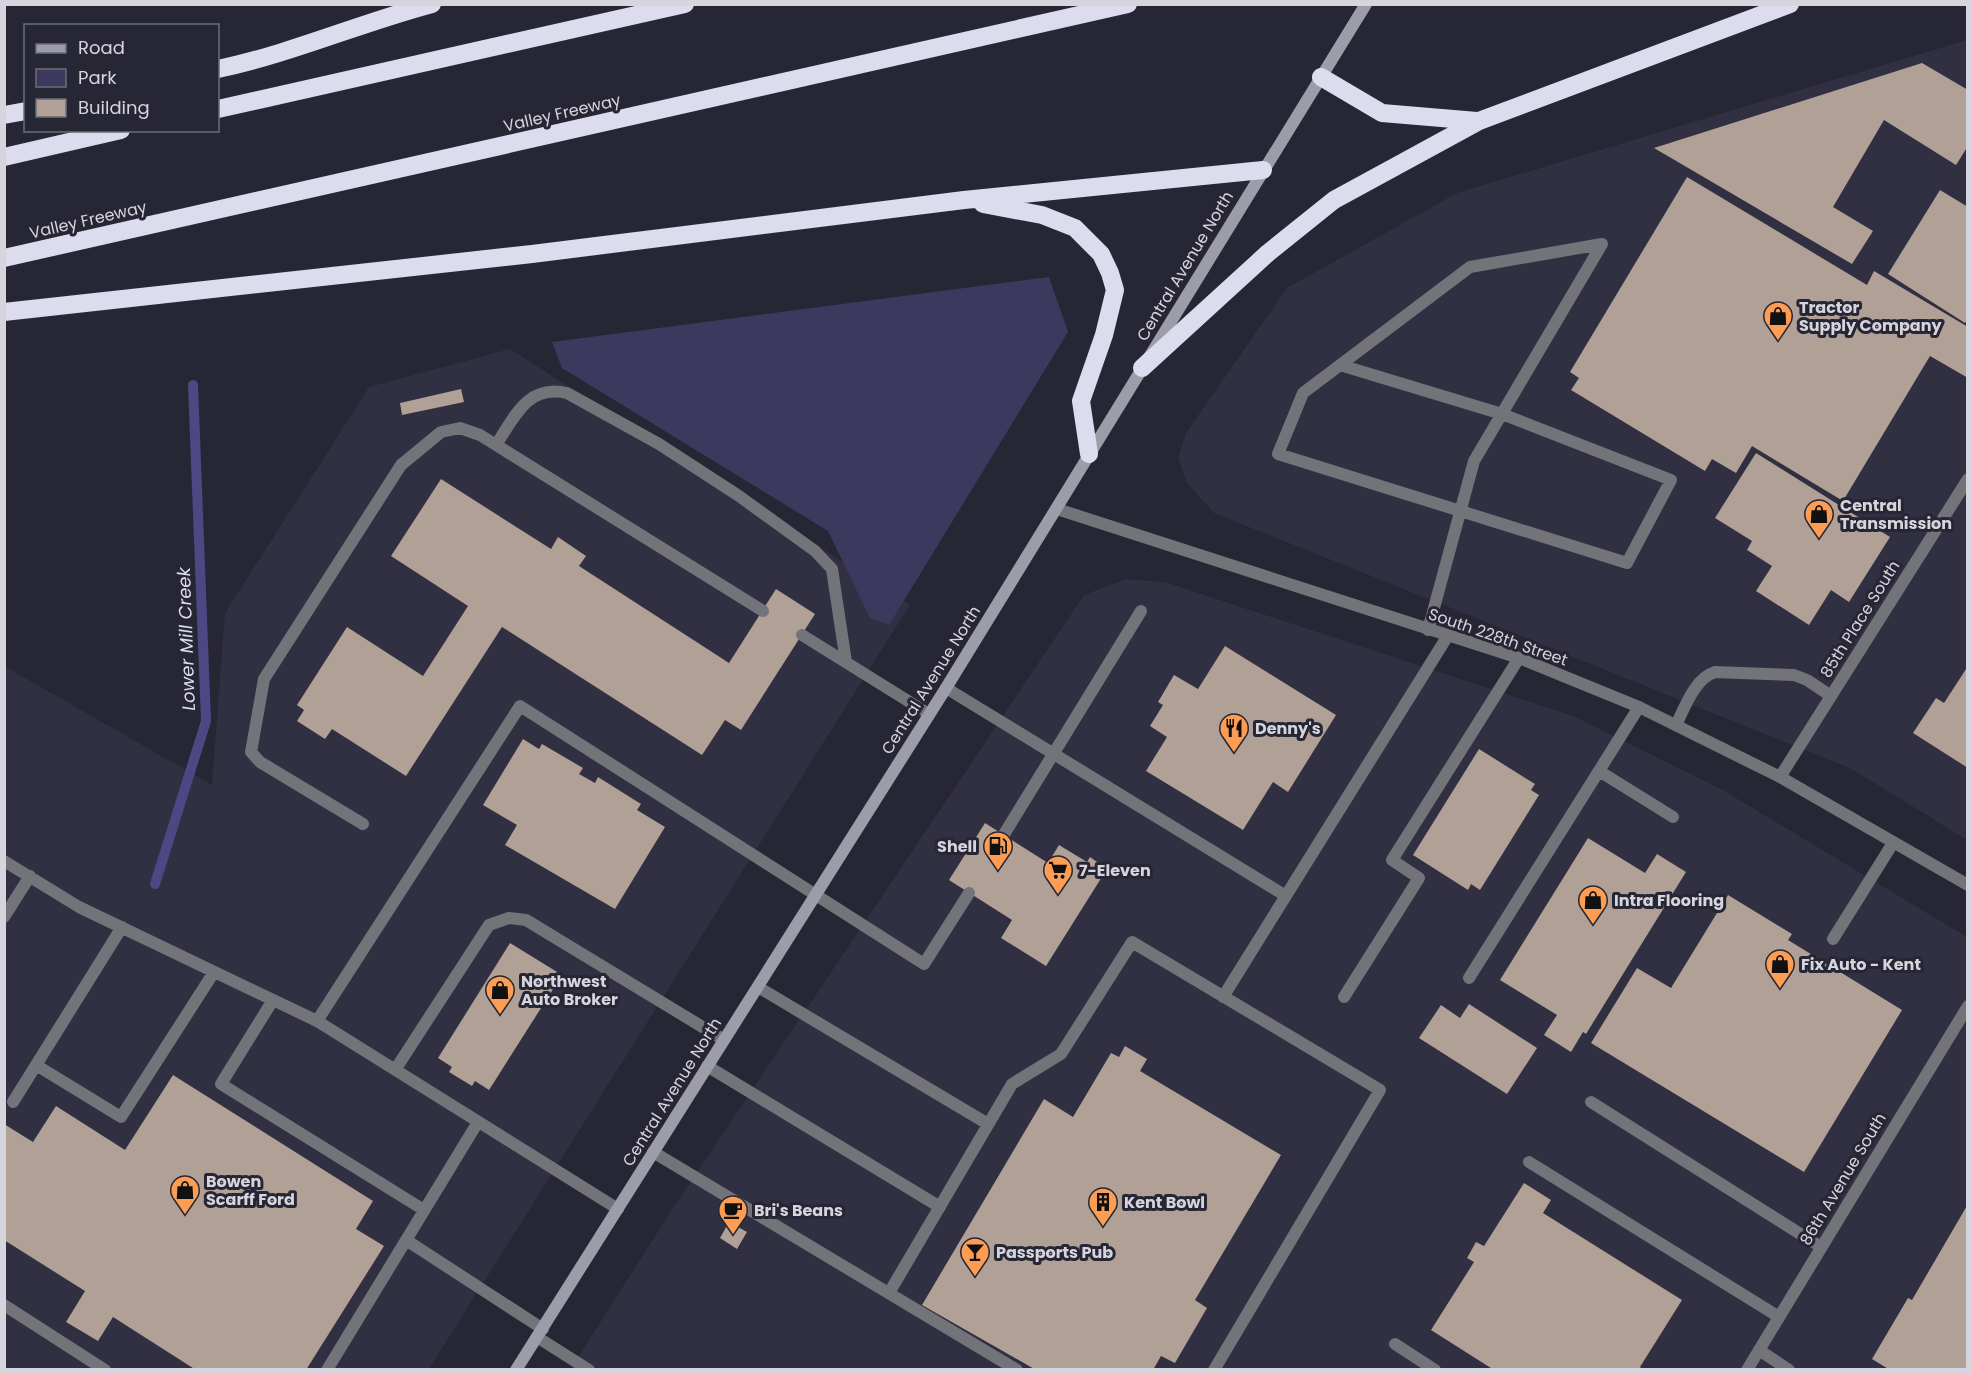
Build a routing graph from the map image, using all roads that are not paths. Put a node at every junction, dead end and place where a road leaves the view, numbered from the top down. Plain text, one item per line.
1 (432, 4) edge
2 (685, 4) edge
3 (1128, 4) edge
4 (1366, 4) edge
5 (1790, 4) edge
6 (219, 69) edge
7 (1321, 77) junction
8 (219, 109) edge
9 (24, 111) edge
10 (4, 115) edge
11 (1479, 121) junction
12 (112, 132) edge
13 (4, 157) edge
14 (1263, 170) junction
15 (964, 200) junction
16 (4, 258) edge
17 (4, 312) edge
18 (1340, 365) junction
19 (1142, 368) junction
20 (1502, 414) junction
21 (496, 445) junction
22 (1089, 454) junction
23 (1968, 479) edge
24 (1057, 509) junction
25 (1461, 509) junction
26 (763, 611) dead end
27 (1141, 611) dead end
28 (1428, 630) junction
29 (802, 635) dead end
30 (1448, 637) junction
31 (1519, 658) junction
32 (846, 662) junction
33 (946, 688) junction
34 (1831, 696) junction
35 (1639, 707) junction
36 (929, 714) junction
37 (1676, 725) junction
38 (1053, 753) junction
39 (1599, 771) junction
40 (1780, 777) junction
41 (1673, 817) dead end
42 (363, 824) dead end
43 (1004, 836) dead end
44 (1893, 843) junction
45 (4, 861) edge
46 (30, 876) junction
47 (1968, 885) edge
48 (969, 893) dead end
49 (816, 895) junction
50 (1286, 896) junction
51 (4, 917) edge
52 (122, 927) junction
53 (1833, 939) dead end
54 (214, 972) junction
55 (1469, 978) dead end
56 (758, 987) junction
57 (1223, 997) junction
58 (1344, 997) dead end
59 (273, 1000) junction
60 (1968, 1006) edge
61 (316, 1021) junction
62 (724, 1040) junction
63 (36, 1065) junction
64 (707, 1066) junction
65 (395, 1070) junction
66 (14, 1102) dead end
67 (1591, 1102) dead end
68 (478, 1122) junction
69 (988, 1124) junction
70 (653, 1152) junction
71 (1529, 1162) dead end
72 (940, 1207) junction
73 (618, 1209) junction
74 (424, 1210) junction
75 (406, 1240) junction
76 (1821, 1247) junction
77 (890, 1293) junction
78 (4, 1305) edge
79 (1779, 1317) junction
80 (540, 1333) junction
81 (1395, 1344) dead end
82 (1759, 1350) junction
83 (105, 1370) edge
84 (327, 1370) edge
85 (516, 1370) edge
86 (589, 1370) edge
87 (1017, 1370) edge
88 (1214, 1370) edge
89 (1435, 1370) edge
90 (1747, 1370) edge
91 (1789, 1370) edge

1 - 6 highway
2 - 8 highway
3 - 16 highway, Valley Freeway
4 - 7 main road, Central Avenue North
5 - 11 highway
7 - 11 highway
7 - 14 main road, Central Avenue North
9 - 10 highway
11 - 19 highway
12 - 13 highway
14 - 15 highway
14 - 19 main road, Central Avenue North
15 - 17 highway
15 - 22 highway
18 - 20 street
18 - 20 street
18 - 25 street
19 - 22 main road, Central Avenue North
20 - 25 street
20 - 25 street
21 - 26 street
21 - 32 street
21 - 42 street
22 - 24 main road, Central Avenue North
23 - 34 street, 85th Place South
24 - 28 street, South 228th Street
24 - 33 main road, Central Avenue North
25 - 28 street
27 - 38 street
28 - 30 street, South 228th Street
29 - 32 street
30 - 31 street, South 228th Street
30 - 50 street
31 - 35 street, South 228th Street
31 - 58 street
32 - 36 street
33 - 36 main road, Central Avenue North
33 - 38 street
34 - 37 street
34 - 40 street, 85th Place South
35 - 37 street, South 228th Street
35 - 39 street
36 - 49 main road, Central Avenue North
37 - 40 street, South 228th Street
38 - 43 street
38 - 50 street
39 - 41 street
39 - 55 street
40 - 44 street, South 228th Street
44 - 47 street, South 228th Street
44 - 53 street
45 - 46 street
46 - 51 street
46 - 52 street
48 - 49 street
49 - 56 main road, Central Avenue North
49 - 61 street
50 - 57 street
52 - 54 street
52 - 63 street
54 - 59 street
54 - 63 street
56 - 62 main road, Central Avenue North
56 - 69 street
57 - 69 street
57 - 88 street
59 - 61 street
59 - 74 street
60 - 76 street, 86th Avenue South
61 - 65 street
62 - 64 main road, Central Avenue North
62 - 65 street
63 - 66 street
64 - 70 main road, Central Avenue North
64 - 72 street
65 - 68 street
67 - 76 street
68 - 73 street
68 - 74 street
69 - 72 street
70 - 73 main road, Central Avenue North
70 - 77 street
71 - 79 street
72 - 77 street
73 - 80 main road, Central Avenue North
74 - 75 street
75 - 80 street
75 - 84 street
76 - 79 street, 86th Avenue South
77 - 87 street
78 - 83 street
79 - 82 street, 86th Avenue South
80 - 85 main road, Central Avenue North
80 - 86 street
81 - 89 street
82 - 90 street, 86th Avenue South
82 - 91 street

